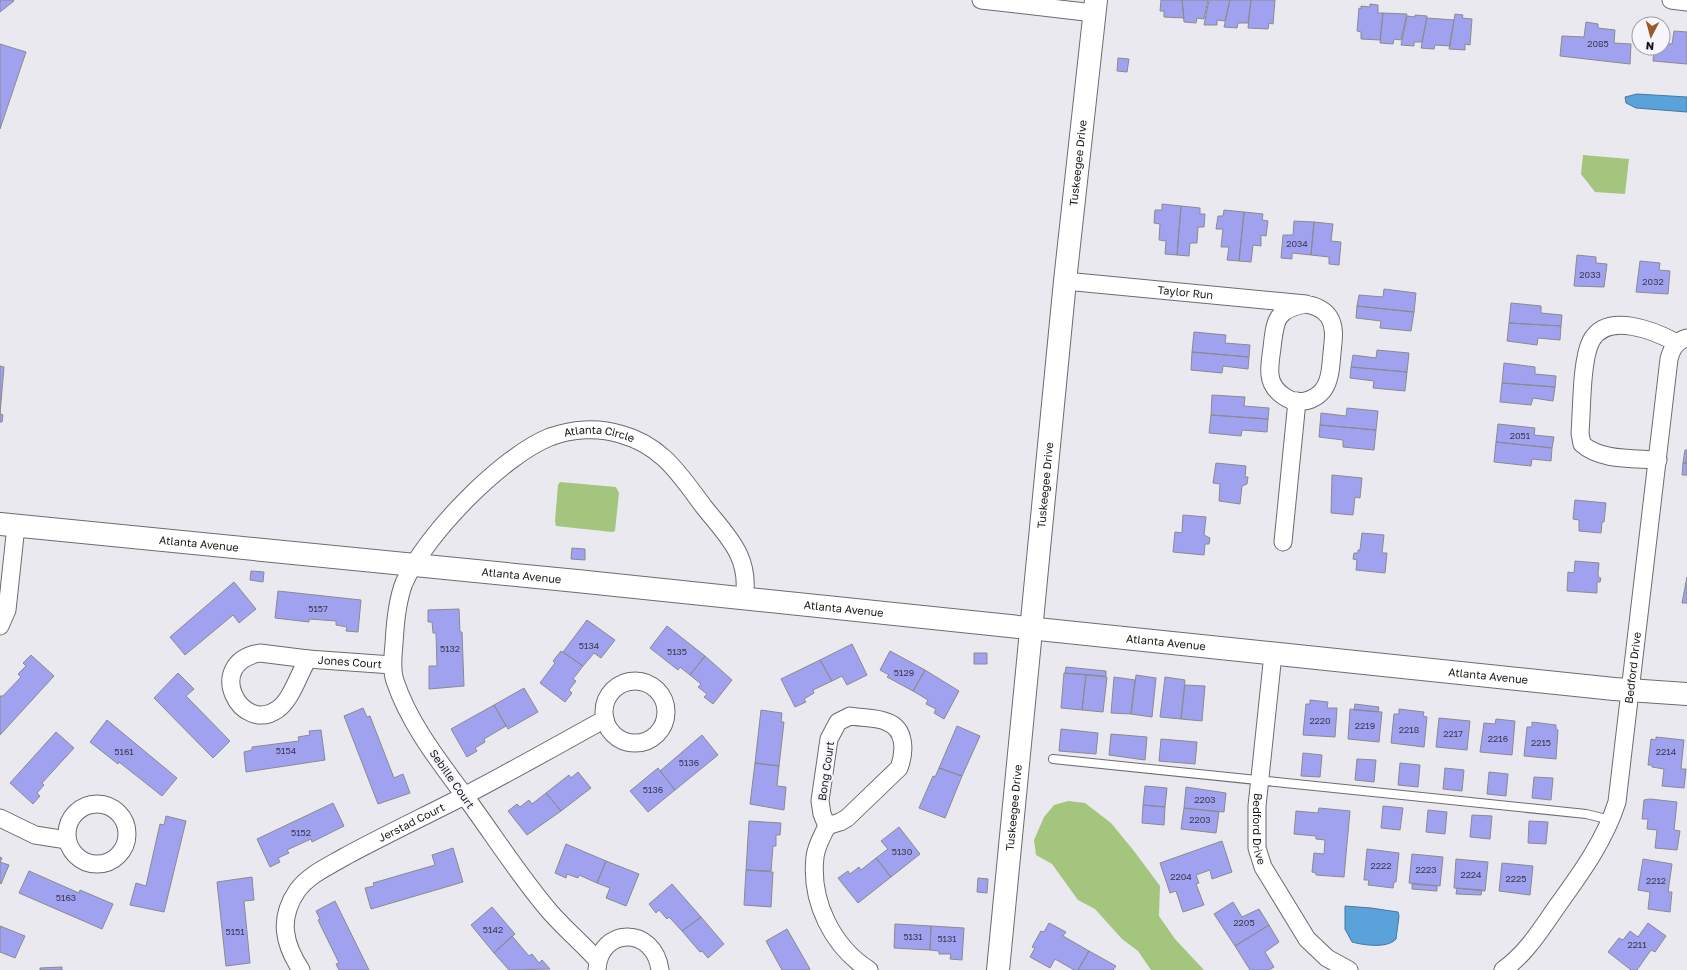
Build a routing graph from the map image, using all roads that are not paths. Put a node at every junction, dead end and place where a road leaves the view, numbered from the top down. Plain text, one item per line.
1 (986, 0) edge
2 (1671, 0) edge
3 (1687, 2) edge
4 (1095, 6) edge
5 (1065, 281) junction
6 (1306, 304) junction
7 (1682, 340) edge
8 (1297, 401) junction
9 (1658, 460) junction
10 (8, 525) edge
11 (1283, 542) dead end
12 (414, 565) junction
13 (744, 599) junction
14 (0, 626) edge
15 (1032, 628) junction
16 (1273, 654) junction
17 (308, 659) junction
18 (392, 665) junction
19 (1631, 690) junction
20 (1687, 694) edge
21 (605, 719) dead end
22 (1053, 759) dead end
23 (1259, 781) junction
24 (465, 796) junction
25 (0, 818) edge
26 (1611, 820) junction
27 (827, 826) junction
28 (67, 840) dead end
29 (598, 966) edge
30 (301, 970) edge
31 (660, 970) edge
32 (869, 970) edge
33 (998, 970) edge
34 (1349, 970) edge
35 (1503, 970) edge

1 - 4 street
2 - 3 street
4 - 5 street, Tuskeegee Drive
5 - 6 street, Taylor Run
5 - 15 street, Tuskeegee Drive
6 - 8 street
6 - 8 street, Taylor Run
7 - 9 street, Bedford Drive
7 - 9 street
8 - 11 street
9 - 19 street, Bedford Drive
10 - 12 street, Atlanta Avenue
10 - 14 street
12 - 13 street, Atlanta Avenue
12 - 13 street, Atlanta Circle
12 - 18 street, Sebille Court
13 - 15 street, Atlanta Avenue
15 - 16 street, Atlanta Avenue
15 - 33 street, Tuskeegee Drive
16 - 19 street, Atlanta Avenue
16 - 23 street, Bedford Drive
17 - 17 street, Jones Court
17 - 18 street, Jones Court
18 - 24 street, Sebille Court
19 - 20 street, Atlanta Avenue
19 - 26 street, Bedford Drive
21 - 24 street, Jerstad Court
22 - 23 lane
23 - 26 lane
23 - 34 street, Bedford Drive
24 - 29 street, Sebille Court
24 - 30 street, Jerstad Court
25 - 28 street
26 - 35 street, Bedford Drive
27 - 27 street, Bong Court
27 - 32 street
29 - 31 street, Sebille Court

